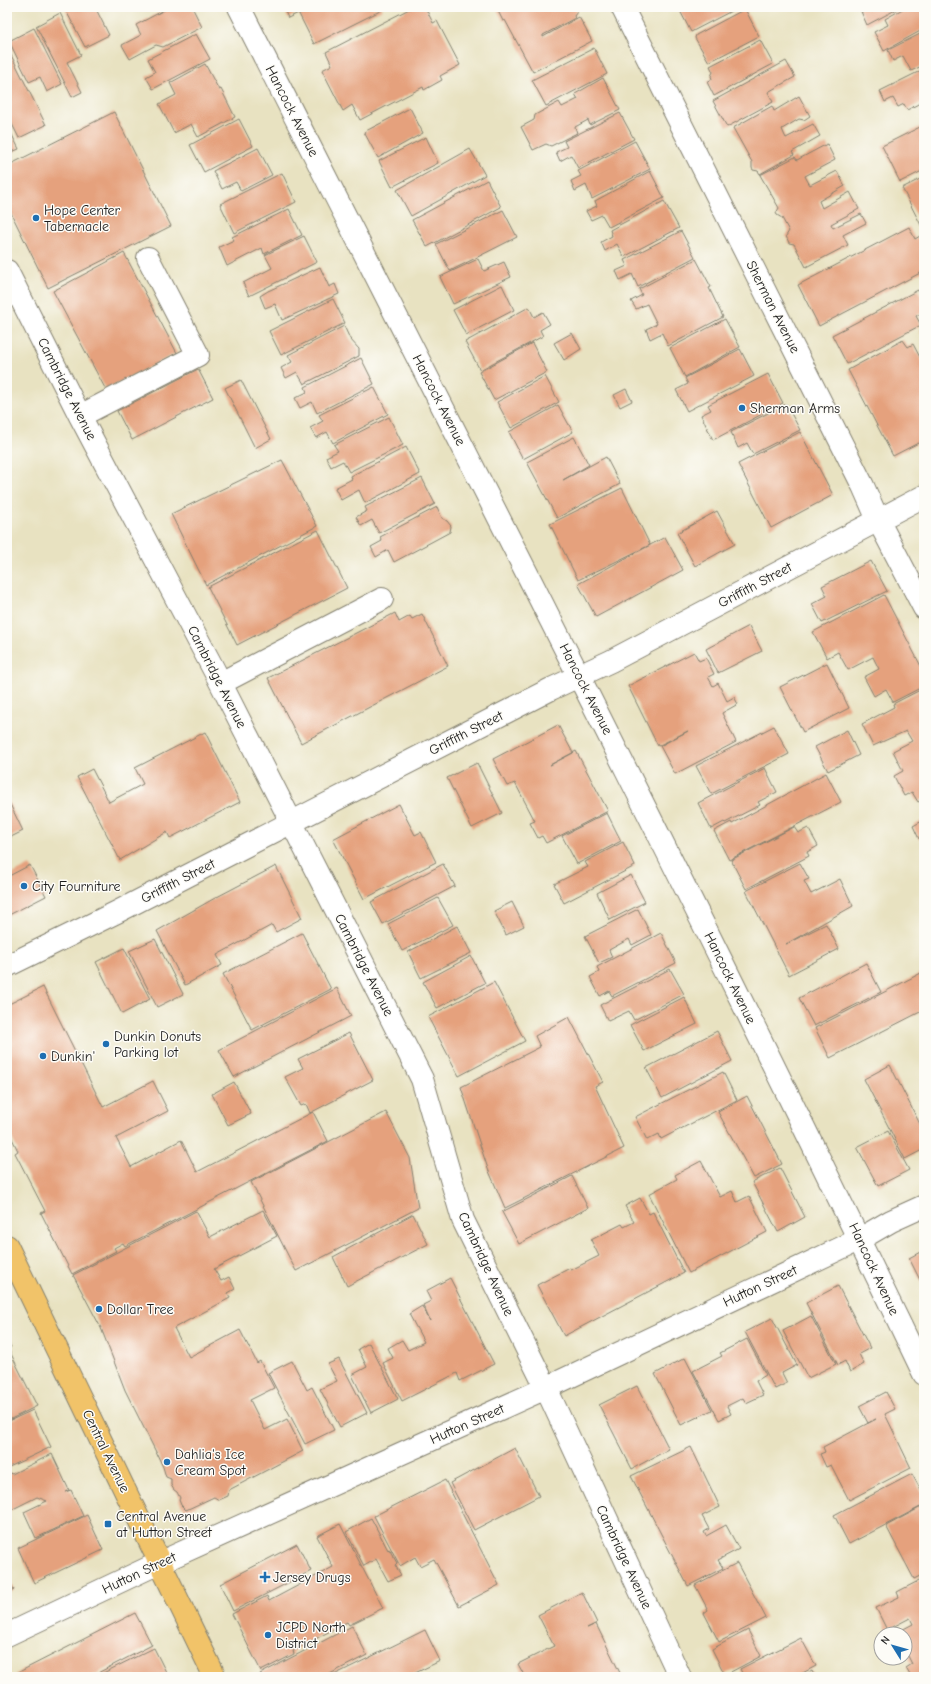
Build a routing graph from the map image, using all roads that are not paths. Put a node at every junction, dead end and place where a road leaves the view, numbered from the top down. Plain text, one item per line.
1 (239, 7) edge
2 (622, 7) edge
3 (148, 258) dead end
4 (9, 279) edge
5 (80, 416) junction
6 (924, 496) edge
7 (878, 520) junction
8 (382, 599) dead end
9 (924, 608) edge
10 (580, 675) junction
11 (221, 683) junction
12 (292, 822) junction
13 (7, 966) edge
14 (924, 1206) edge
15 (860, 1239) junction
16 (7, 1246) edge
17 (924, 1374) edge
18 (546, 1388) junction
19 (161, 1562) junction
20 (7, 1635) edge
21 (215, 1677) edge
22 (680, 1677) edge

1 - 10 street, Hancock Avenue
2 - 7 street, Sherman Avenue
3 - 5 street
4 - 5 street, Cambridge Avenue
5 - 11 street, Cambridge Avenue
6 - 7 street, Griffith Street
7 - 9 street, Sherman Avenue
7 - 10 street, Griffith Street
8 - 11 street
10 - 12 street, Griffith Street
10 - 15 street, Hancock Avenue
11 - 12 street, Cambridge Avenue
12 - 13 street, Griffith Street
12 - 18 street, Cambridge Avenue
14 - 15 street, Hutton Street
15 - 17 street, Hancock Avenue
15 - 18 street, Hutton Street
16 - 19 main road, Central Avenue
18 - 19 street, Hutton Street
18 - 22 street, Cambridge Avenue
19 - 20 street, Hutton Street
19 - 21 main road, Central Avenue

